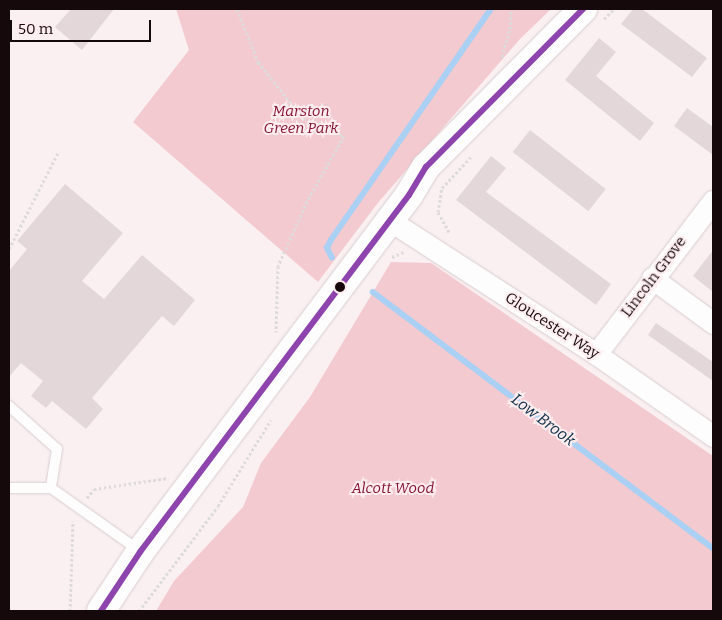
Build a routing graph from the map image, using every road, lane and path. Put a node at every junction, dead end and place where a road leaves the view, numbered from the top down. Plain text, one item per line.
1 (237, 9) edge
2 (583, 9) edge
3 (59, 151) dead end
4 (454, 175) dead end
5 (713, 201) edge
6 (389, 220) junction
7 (449, 232) dead end
8 (9, 249) edge
9 (414, 256) dead end
10 (385, 260) dead end
11 (652, 278) junction
12 (713, 323) edge
13 (276, 337) dead end
14 (596, 354) junction
15 (9, 406) edge
16 (271, 418) dead end
17 (713, 436) edge
18 (175, 470) dead end
19 (9, 488) edge
20 (51, 488) junction
21 (80, 508) junction
22 (140, 552) junction
23 (70, 611) edge
24 (102, 611) edge
25 (139, 611) edge

1 - 13 path
2 - 6 street
3 - 8 path
4 - 7 path
5 - 11 street, Lincoln Grove
6 - 14 street, Gloucester Way
6 - 22 street
9 - 10 path
11 - 12 street
11 - 14 street, Lincoln Grove
14 - 17 street, Gloucester Way
15 - 20 lane
16 - 25 path
18 - 21 path
19 - 20 lane
20 - 21 lane
21 - 22 lane
21 - 23 path
22 - 24 street

